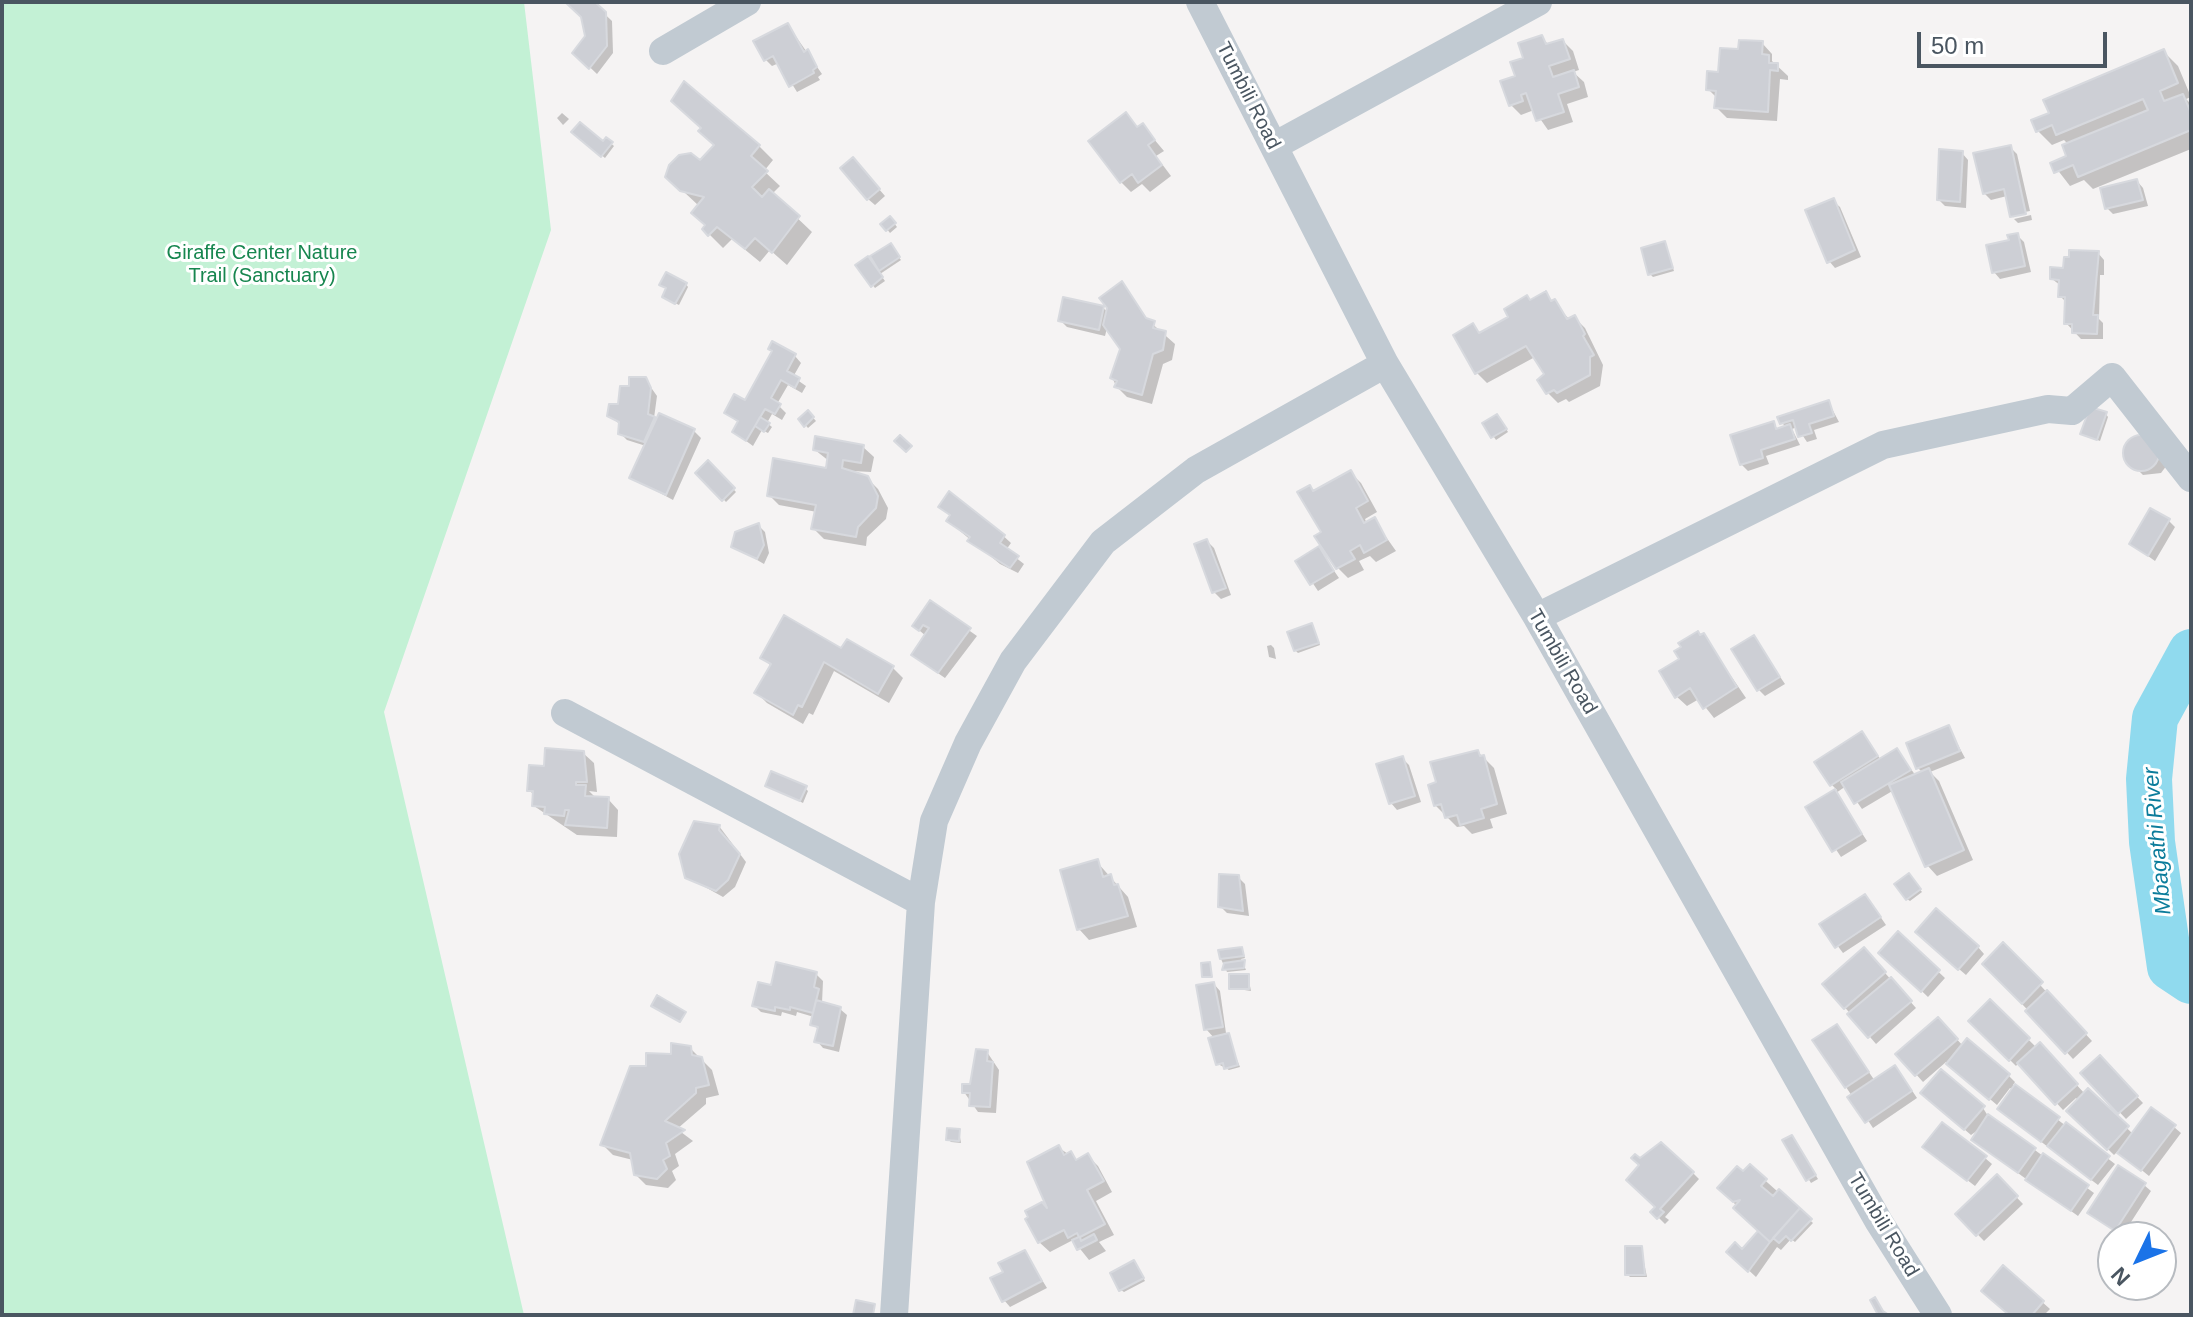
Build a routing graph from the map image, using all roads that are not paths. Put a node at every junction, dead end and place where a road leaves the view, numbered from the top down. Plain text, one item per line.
1 (747, 2) edge
2 (1200, 2) edge
3 (1538, 2) edge
4 (663, 51) dead end
5 (1274, 146) junction
6 (1385, 364) junction
7 (2191, 478) edge
8 (1537, 617) junction
9 (565, 713) dead end
10 (921, 902) junction
11 (894, 1315) edge
12 (1938, 1315) edge

1 - 4 street
2 - 5 street, Tumbili Road
3 - 5 street
5 - 6 street, Tumbili Road
6 - 8 street, Tumbili Road
6 - 10 street
7 - 8 street
8 - 12 street, Tumbili Road
9 - 10 street
10 - 11 street

